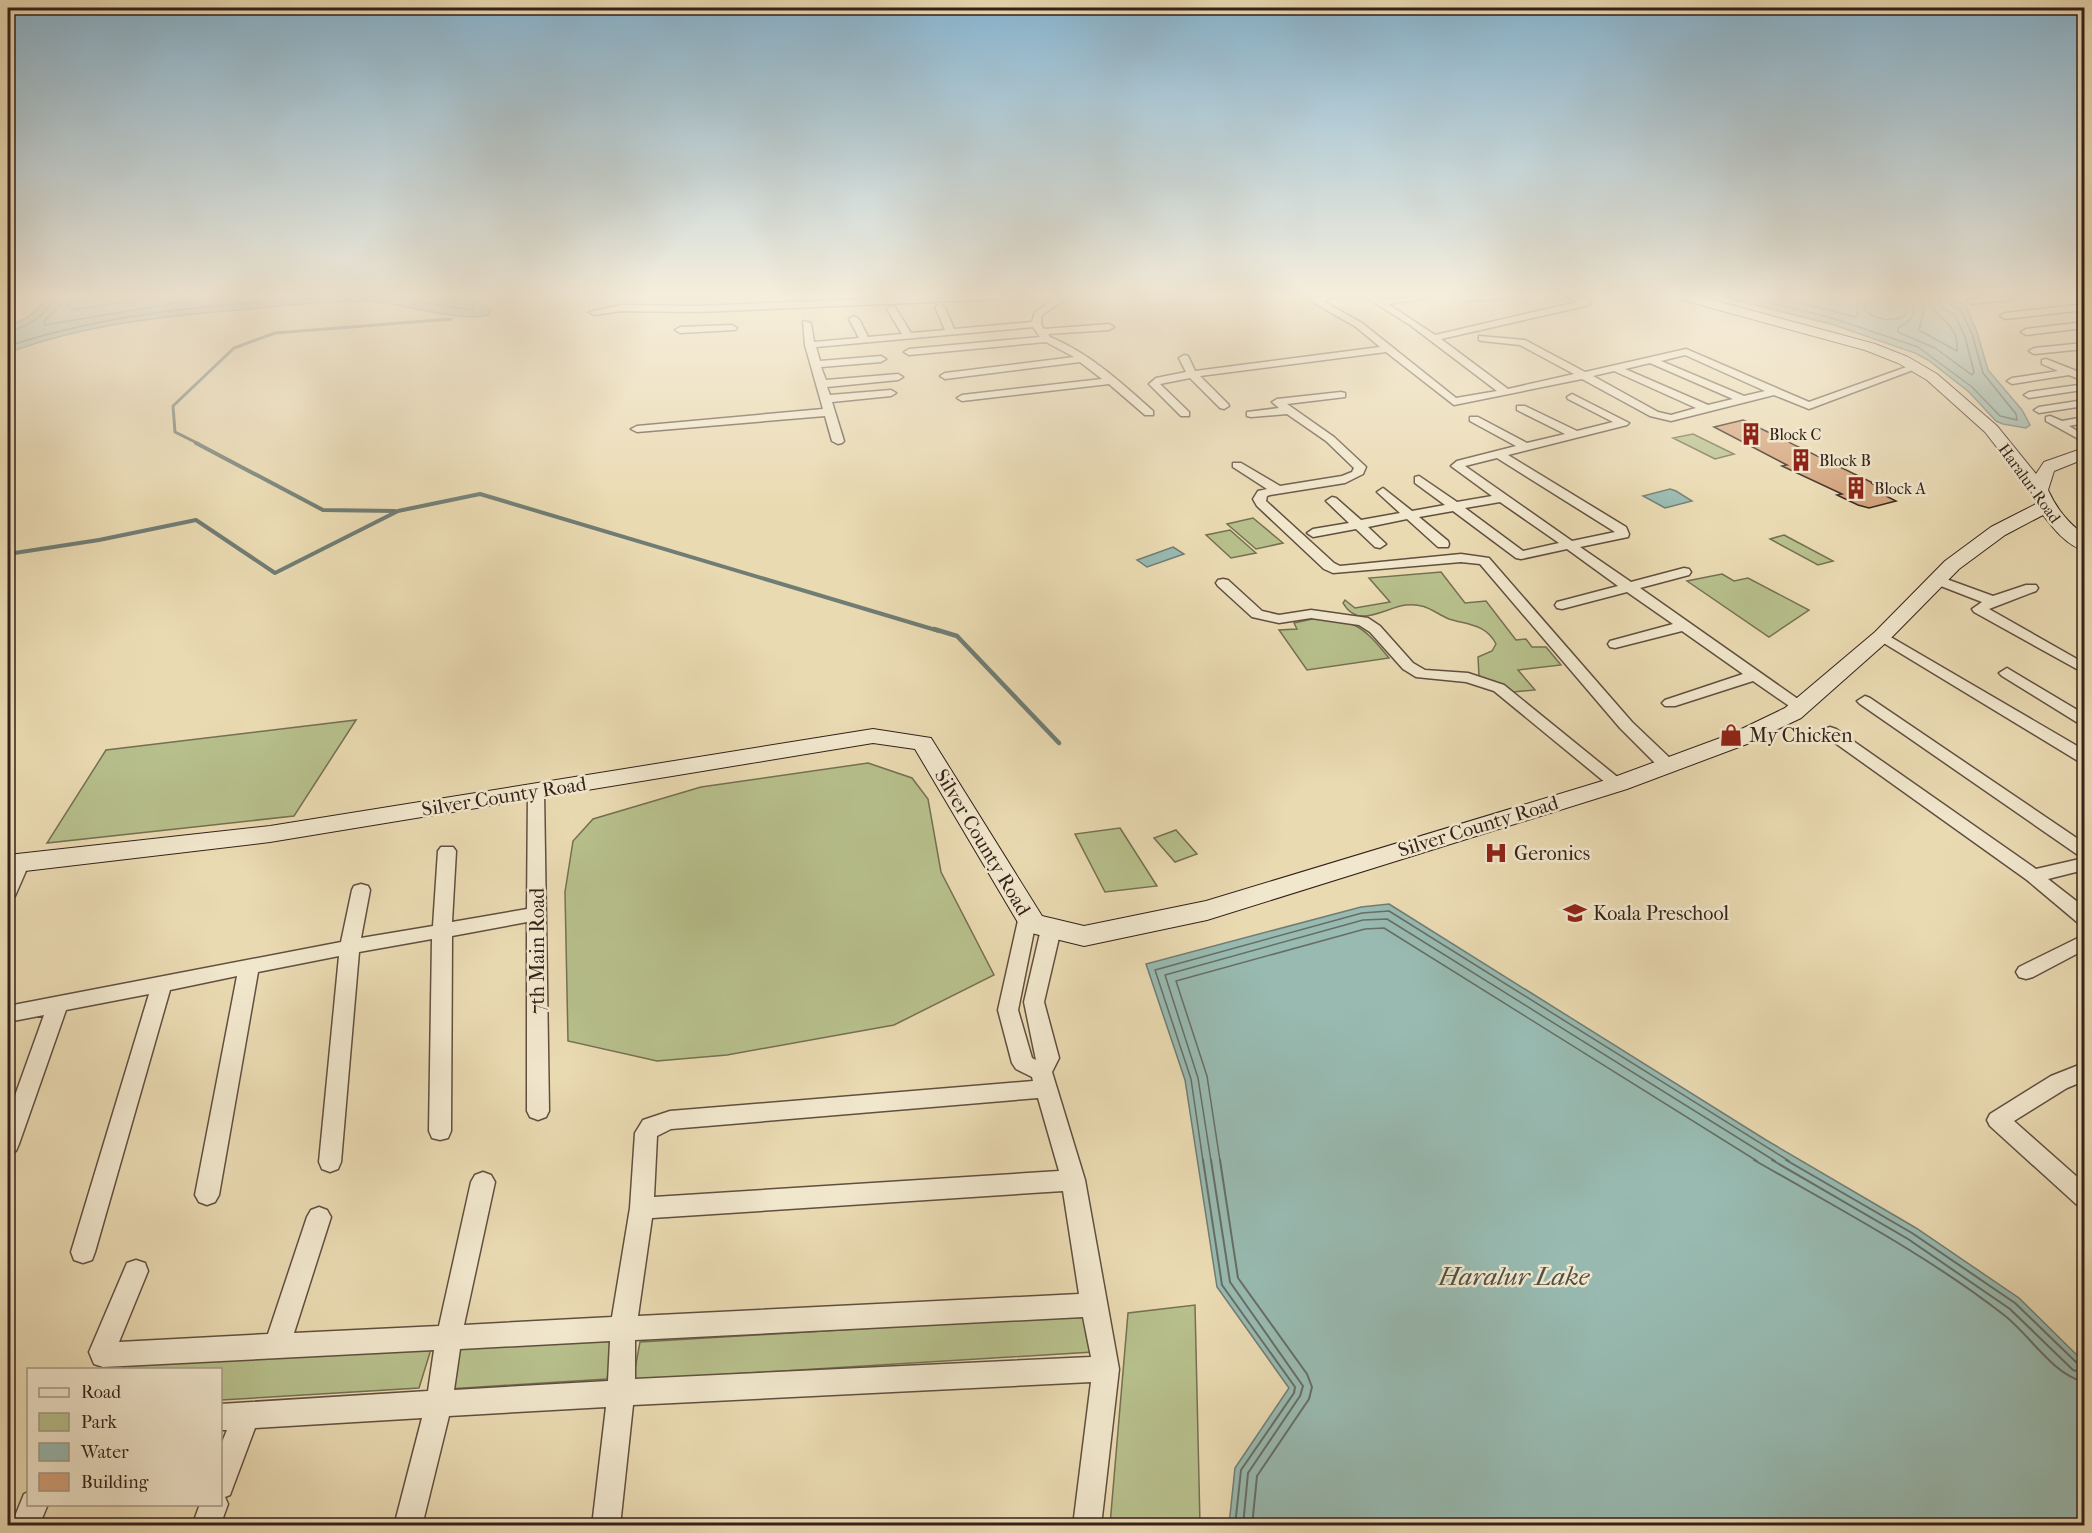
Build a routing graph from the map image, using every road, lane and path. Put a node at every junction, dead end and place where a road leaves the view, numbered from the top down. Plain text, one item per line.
1 (816, 368) edge
2 (1009, 368) edge
3 (1094, 368) edge
4 (1189, 368) edge
5 (1245, 368) edge
6 (1411, 368) edge
7 (1472, 368) edge
8 (1569, 368) edge
9 (1615, 368) joint
10 (1669, 368) edge
11 (1722, 368) edge
12 (1915, 368) edge
13 (1917, 368) edge
14 (2060, 368) edge
15 (2071, 372) junction
16 (1192, 374) junction
17 (1583, 375) junction
18 (2049, 375) junction
19 (945, 376) dead end
20 (898, 377) dead end
21 (2085, 378) edge
22 (1112, 381) junction
23 (2012, 381) dead end
24 (821, 384) junction
25 (2081, 389) edge
26 (1776, 391) junction
27 (891, 393) dead end
28 (1506, 393) junction
29 (1341, 395) dead end
30 (2029, 395) dead end
31 (962, 398) dead end
32 (1572, 398) dead end
33 (825, 399) junction
34 (1744, 400) junction
35 (2085, 403) edge
36 (1224, 406) dead end
37 (1521, 408) dead end
38 (1707, 409) junction
39 (2039, 410) dead end
40 (1286, 411) junction
41 (830, 412) junction
42 (1149, 413) dead end
43 (1185, 414) dead end
44 (1251, 414) dead end
45 (1474, 419) dead end
46 (2050, 419) dead end
47 (2085, 420) edge
48 (637, 429) dead end
49 (2085, 431) edge
50 (1576, 435) junction
51 (2085, 439) edge
52 (838, 441) dead end
53 (1526, 447) junction
54 (2085, 453) edge
55 (1499, 454) junction
56 (2010, 456) junction
57 (2057, 463) junction
58 (1237, 465) dead end
59 (1419, 480) dead end
60 (1277, 490) junction
61 (1383, 492) dead end
62 (1501, 498) junction
63 (2042, 498) junction
64 (1332, 501) dead end
65 (1455, 506) junction
66 (1409, 515) junction
67 (1358, 524) junction
68 (1312, 532) dead end
69 (1380, 544) dead end
70 (1443, 544) dead end
71 (2085, 544) edge
72 (1570, 546) junction
73 (1684, 572) dead end
74 (1938, 580) junction
75 (1223, 583) dead end
76 (1629, 587) junction
77 (2031, 588) dead end
78 (1993, 601) junction
79 (1562, 605) dead end
80 (1684, 626) junction
81 (1882, 636) junction
82 (1615, 644) dead end
83 (2085, 669) edge
84 (2007, 673) dead end
85 (1755, 675) junction
86 (1865, 701) dead end
87 (1670, 703) dead end
88 (1800, 707) junction
89 (2085, 720) edge
90 (1830, 732) dead end
91 (2085, 758) edge
92 (1667, 765) junction
93 (1618, 784) junction
94 (536, 791) junction
95 (447, 851) dead end
96 (2085, 851) edge
97 (14, 864) edge
98 (2085, 864) edge
99 (2033, 876) junction
100 (361, 890) dead end
101 (8, 891) edge
102 (537, 914) junction
103 (1028, 916) junction
104 (2085, 917) edge
105 (1051, 929) junction
106 (442, 930) junction
107 (2085, 942) edge
108 (350, 947) junction
109 (249, 966) junction
110 (2026, 972) dead end
111 (162, 984) junction
112 (58, 1004) junction
113 (8, 1014) edge
114 (2085, 1072) edge
115 (1044, 1080) junction
116 (538, 1111) dead end
117 (440, 1131) dead end
118 (8, 1144) edge
119 (330, 1162) dead end
120 (1073, 1180) junction
121 (483, 1182) dead end
122 (207, 1195) dead end
123 (2085, 1197) edge
124 (642, 1208) junction
125 (319, 1217) dead end
126 (83, 1252) dead end
127 (136, 1271) dead end
128 (1093, 1305) junction
129 (623, 1330) junction
130 (449, 1337) junction
131 (277, 1345) junction
132 (1106, 1369) junction
133 (621, 1393) junction
134 (439, 1403) junction
135 (233, 1416) edge
136 (222, 1474) edge
137 (33, 1506) edge
138 (213, 1506) edge
139 (26, 1526) edge
140 (206, 1526) edge
141 (408, 1526) edge
142 (606, 1526) edge
143 (1088, 1526) edge

1 - 24 street
2 - 19 street
3 - 22 street
4 - 16 street
5 - 16 street
6 - 28 street
7 - 28 street
8 - 17 street
9 - 17 street
9 - 38 street
10 - 34 street
11 - 26 street
12 - 26 street
13 - 56 street, Haralur Road
14 - 15 street
15 - 18 street
15 - 21 street
16 - 36 street
16 - 43 street
17 - 28 street
17 - 38 street
18 - 23 street
18 - 25 street
20 - 24 street
22 - 31 street
22 - 42 street
24 - 33 street
25 - 30 street
26 - 34 street
27 - 33 street
29 - 40 street
32 - 50 street
33 - 41 street
34 - 38 street
35 - 39 street
37 - 50 street
40 - 44 street
40 - 60 street
41 - 48 street
41 - 52 street
45 - 53 street
46 - 51 street
47 - 49 street
50 - 53 street
53 - 55 street
54 - 57 street
55 - 62 street
55 - 72 street
56 - 57 street
56 - 63 street, Haralur Road
57 - 63 street
58 - 60 street
59 - 65 street
60 - 92 street
61 - 66 street
62 - 65 street
62 - 72 street
63 - 71 street, Haralur Road
63 - 74 street, Silver County Road
64 - 67 street
65 - 66 street
65 - 72 street
66 - 67 street
66 - 70 street
67 - 68 street
67 - 69 street
72 - 76 street
73 - 76 street
74 - 78 street
74 - 81 street, Silver County Road
75 - 93 street
76 - 79 street
76 - 80 street
77 - 78 street
78 - 83 street
80 - 82 street
80 - 85 street
81 - 88 street, Silver County Road
81 - 91 street
84 - 89 street
85 - 87 street
85 - 88 street
86 - 96 street
88 - 92 street, Silver County Road
90 - 99 street
92 - 93 street, Silver County Road
93 - 105 street, Silver County Road
94 - 97 street, Silver County Road
94 - 102 street, 7th Main Road
94 - 103 street, Silver County Road
95 - 106 street
97 - 101 street
98 - 99 street
99 - 104 street
100 - 108 street
102 - 106 street
102 - 116 street, 7th Main Road
103 - 105 street, Silver County Road
103 - 115 street
105 - 115 street
106 - 108 street
106 - 117 street
107 - 110 street
108 - 109 street
108 - 119 street
109 - 111 street
109 - 122 street
111 - 112 street
111 - 126 street
112 - 113 street
112 - 118 street
114 - 123 street
115 - 120 street
115 - 124 street
120 - 124 street
120 - 128 street
121 - 130 street
124 - 129 street
125 - 131 street
127 - 131 street
128 - 129 street
128 - 132 street
129 - 130 street
129 - 133 street
130 - 131 street
130 - 134 street
132 - 133 street
132 - 143 street
133 - 134 street
133 - 142 street
134 - 135 street
134 - 141 street
135 - 136 street
137 - 139 street
138 - 140 street

